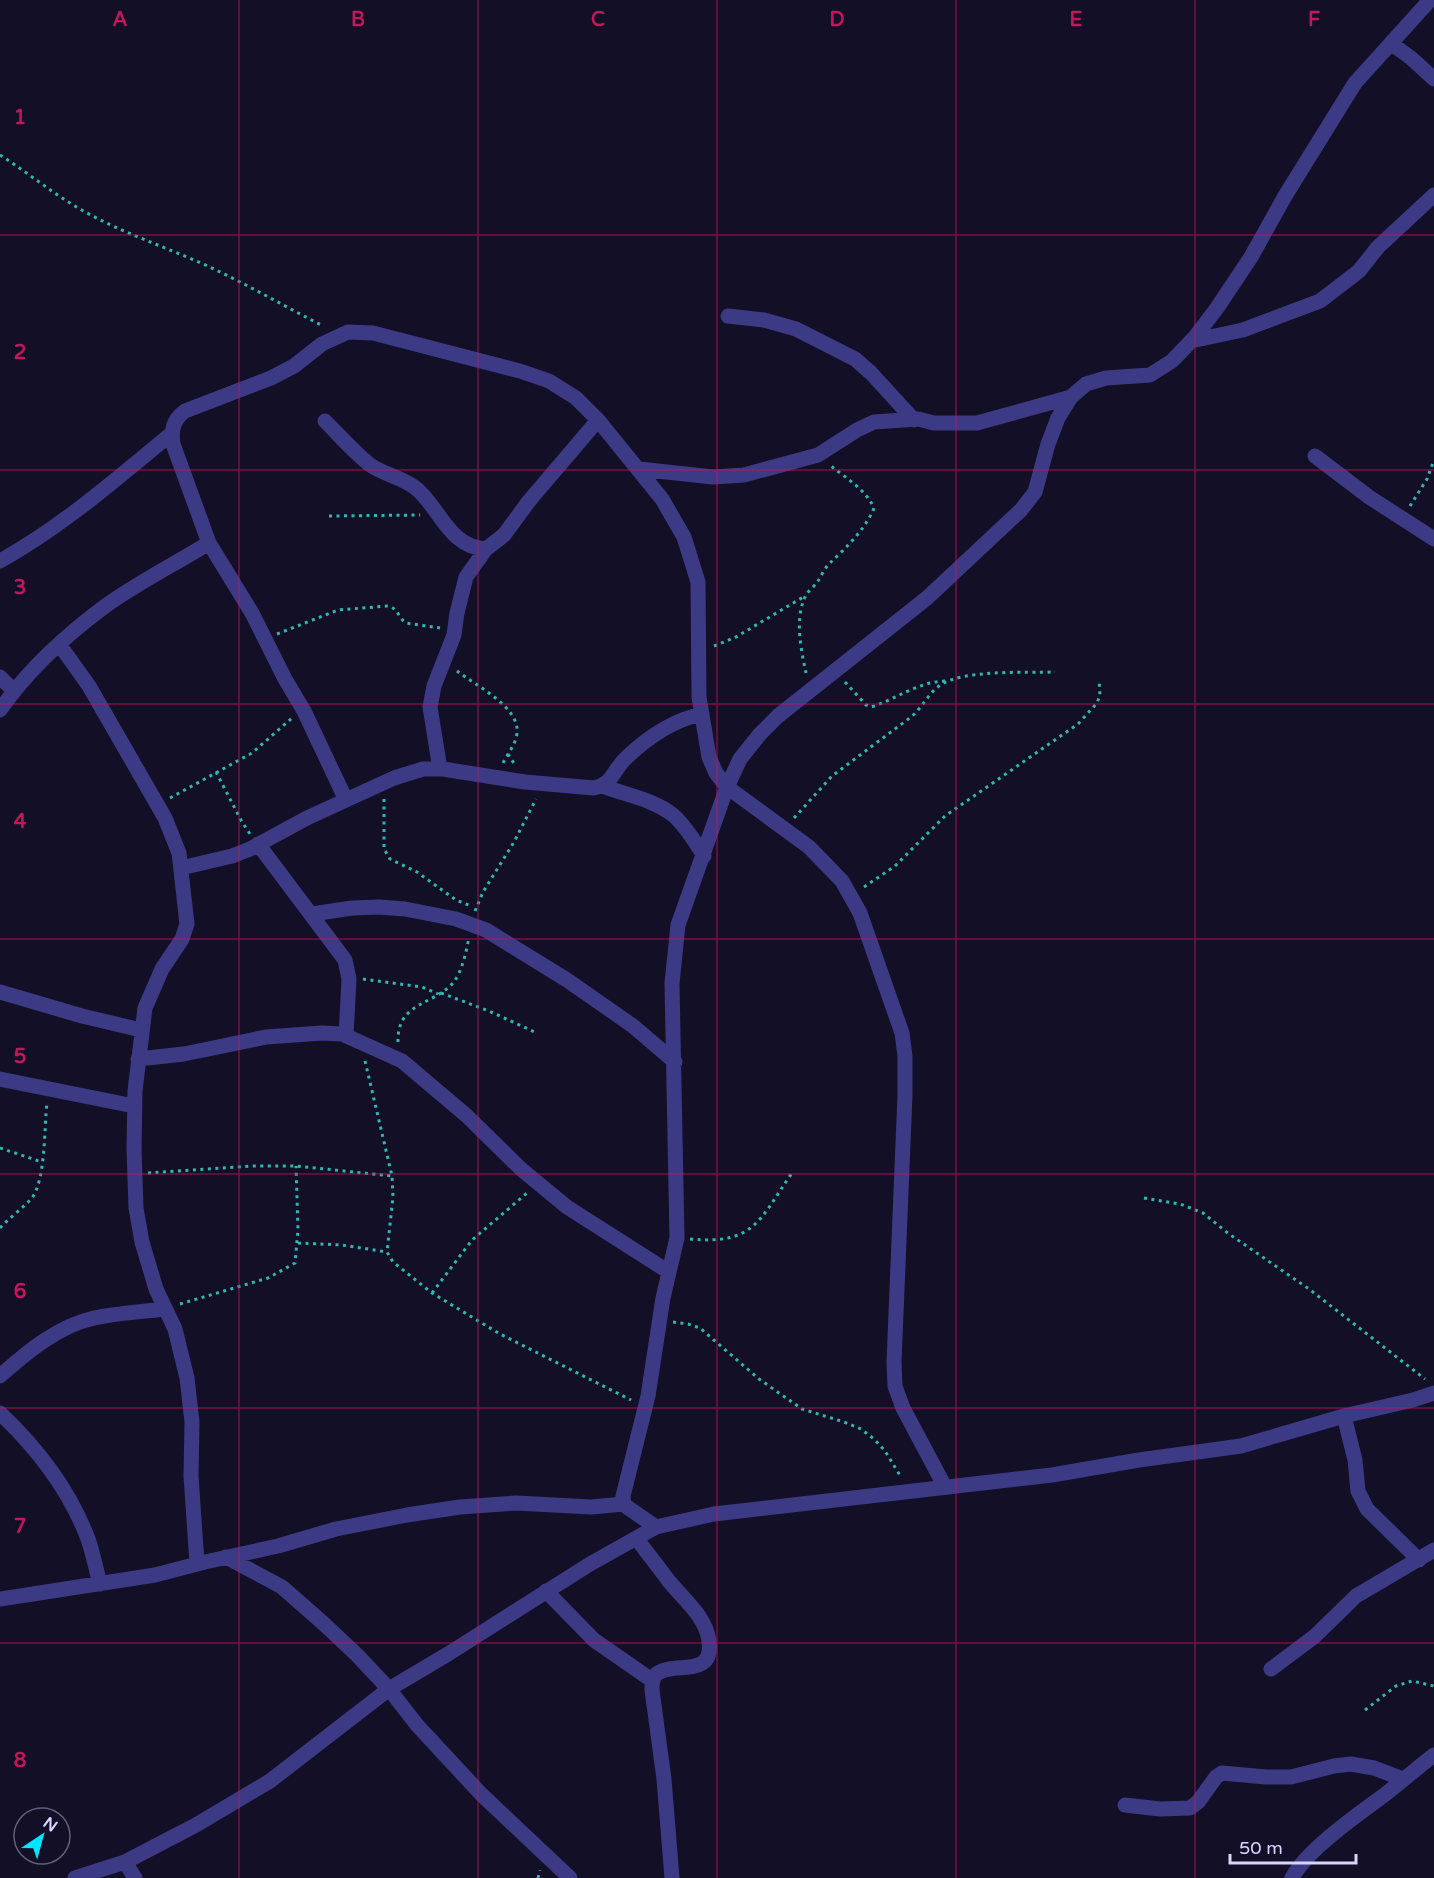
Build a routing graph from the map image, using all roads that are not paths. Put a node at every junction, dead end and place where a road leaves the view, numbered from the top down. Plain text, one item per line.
1 (1430, 0) edge
2 (1392, 44) junction
3 (1434, 79) edge
4 (1434, 195) edge
5 (728, 316) dead end
6 (1191, 341) junction
7 (1071, 397) junction
8 (598, 420) junction
9 (914, 420) junction
10 (325, 421) dead end
11 (171, 434) junction
12 (1315, 456) dead end
13 (639, 469) junction
14 (1434, 539) edge
15 (209, 543) junction
16 (486, 549) junction
17 (0, 561) edge
18 (59, 644) junction
19 (0, 677) edge
20 (14, 691) junction
21 (0, 710) edge
22 (702, 714) junction
23 (440, 769) junction
24 (603, 786) junction
25 (727, 787) junction
26 (346, 800) junction
27 (258, 844) junction
28 (704, 856) junction
29 (180, 868) junction
30 (312, 914) junction
31 (0, 992) edge
32 (141, 1030) junction
33 (353, 1039) junction
34 (138, 1059) junction
35 (675, 1062) junction
36 (0, 1079) edge
37 (135, 1106) junction
38 (669, 1272) junction
39 (164, 1309) junction
40 (0, 1376) edge
41 (1434, 1393) edge
42 (0, 1413) edge
43 (1344, 1416) junction
44 (945, 1487) junction
45 (624, 1504) junction
46 (656, 1527) junction
47 (637, 1539) junction
48 (1434, 1550) edge
49 (226, 1557) junction
50 (1419, 1560) junction
51 (197, 1563) junction
52 (100, 1584) junction
53 (546, 1591) junction
54 (0, 1599) edge
55 (1271, 1669) dead end
56 (653, 1681) junction
57 (389, 1689) junction
58 (1434, 1755) edge
59 (1403, 1779) junction
60 (1125, 1805) dead end
61 (125, 1862) junction
62 (75, 1878) edge
63 (135, 1878) edge
64 (570, 1878) edge
65 (672, 1878) edge
66 (1292, 1878) edge

1 - 2 street
2 - 3 street
2 - 6 street
4 - 6 street
5 - 9 street
6 - 7 street
7 - 9 street
7 - 25 street
8 - 11 street
8 - 13 street
8 - 16 street
9 - 13 street
10 - 16 street
11 - 15 street
11 - 17 street
12 - 14 street
13 - 22 street
15 - 18 street
15 - 26 street
16 - 23 street
18 - 20 street
18 - 29 street
19 - 20 street
20 - 21 street
22 - 24 street
22 - 25 street
23 - 24 street
23 - 26 street
24 - 28 street
25 - 28 street
25 - 44 street
26 - 27 street
27 - 29 street
27 - 30 street
28 - 35 street
29 - 32 street
30 - 33 street
30 - 35 street
31 - 32 street
32 - 34 street
33 - 34 street
33 - 38 street
34 - 37 street
35 - 38 street
36 - 37 street
37 - 39 street
38 - 45 street
39 - 40 street
39 - 51 street
41 - 43 street
42 - 52 street
43 - 44 street
43 - 50 street
44 - 46 street
45 - 46 street
45 - 49 street
46 - 47 street
47 - 53 street
47 - 56 street
48 - 50 street
49 - 51 street
49 - 57 street
50 - 55 street
51 - 52 street
52 - 54 street
53 - 56 street
53 - 57 street
56 - 65 street
57 - 61 street
57 - 64 street
58 - 59 street
59 - 60 street
59 - 66 street
61 - 62 street
61 - 63 street

